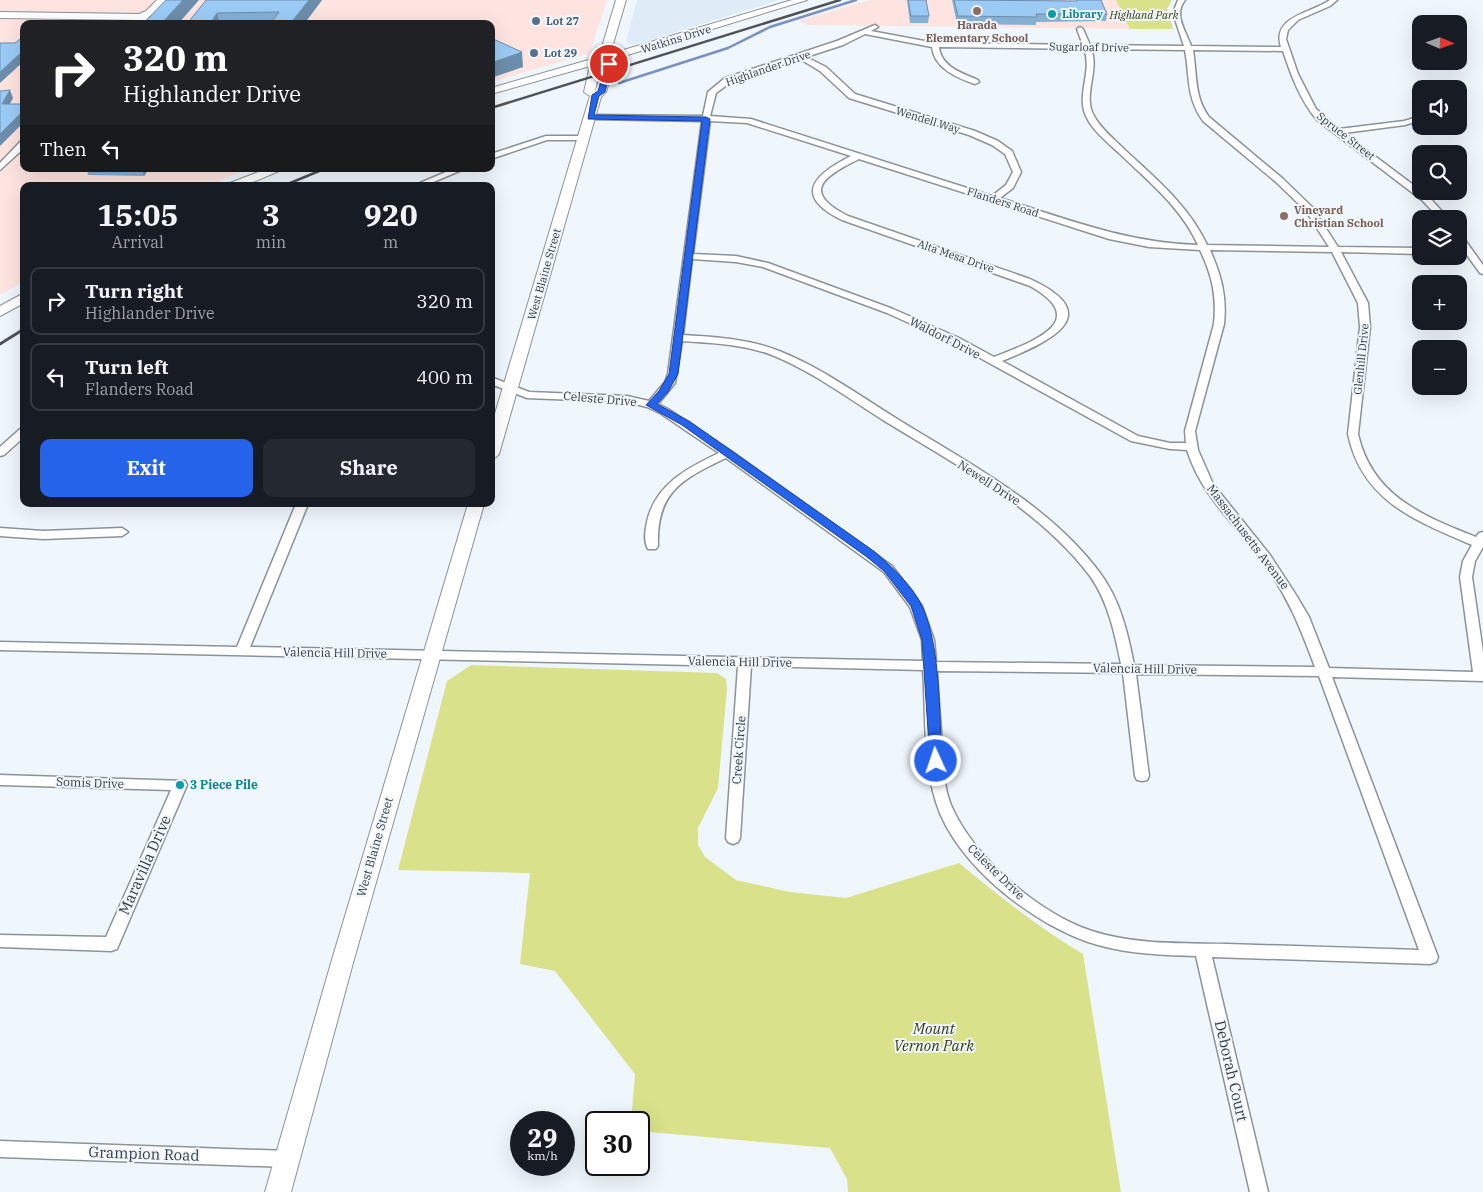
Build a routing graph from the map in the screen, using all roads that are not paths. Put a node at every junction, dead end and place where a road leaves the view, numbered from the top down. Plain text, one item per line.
1 (162, 0) edge
2 (621, 0) edge
3 (802, 0) edge
4 (1182, 0) edge
5 (1334, 0) edge
6 (0, 8) edge
7 (149, 13) junction
8 (0, 15) edge
9 (143, 20) edge
10 (875, 27) dead end
11 (1080, 29) dead end
12 (864, 32) junction
13 (610, 39) junction
14 (935, 45) junction
15 (647, 47) junction
16 (1087, 47) junction
17 (1188, 48) junction
18 (1286, 49) junction
19 (800, 56) junction
20 (604, 59) junction
21 (554, 72) junction
22 (593, 76) junction
23 (975, 82) dead end
24 (495, 90) edge
25 (596, 95) junction
26 (590, 117) junction
27 (706, 119) junction
28 (1412, 120) edge
29 (1339, 131) junction
30 (584, 138) junction
31 (20, 147) edge
32 (495, 156) edge
33 (858, 156) junction
34 (0, 168) edge
35 (268, 172) edge
36 (452, 172) edge
37 (244, 182) edge
38 (427, 182) edge
39 (994, 199) junction
40 (1436, 210) edge
41 (1203, 247) junction
42 (1467, 248) edge
43 (1335, 250) junction
44 (1412, 252) edge
45 (1470, 252) junction
46 (1483, 252) edge
47 (689, 256) junction
48 (1483, 271) edge
49 (20, 300) edge
50 (0, 312) edge
51 (678, 338) junction
52 (992, 362) junction
53 (495, 382) edge
54 (511, 388) junction
55 (651, 405) junction
56 (20, 435) edge
57 (495, 441) edge
58 (1191, 447) junction
59 (0, 453) edge
60 (727, 453) junction
61 (301, 507) edge
62 (475, 507) edge
63 (0, 532) edge
64 (122, 532) dead end
65 (1481, 539) edge
66 (652, 546) dead end
67 (1, 647) edge
68 (242, 650) junction
69 (432, 654) junction
70 (745, 662) junction
71 (930, 666) junction
72 (1128, 669) junction
73 (1325, 672) junction
74 (1142, 776) dead end
75 (0, 780) edge
76 (180, 785) joint
77 (733, 838) dead end
78 (0, 941) edge
79 (1202, 949) junction
80 (1430, 957) joint
81 (0, 1149) edge
82 (288, 1159) junction
83 (278, 1192) edge
84 (1260, 1192) edge

1 - 7 street
2 - 13 street, West Blaine Street
3 - 15 street, Watkins Drive
4 - 17 street, Glenhill Drive
5 - 18 street, Spruce Street
6 - 7 street
7 - 8 street
7 - 9 street
10 - 12 street, Highlander Drive
11 - 16 street, Massachusetts Avenue
12 - 14 street, Sugarloaf Drive
12 - 19 street, Highlander Drive
13 - 15 street
13 - 20 street, West Blaine Street
14 - 16 street, Sugarloaf Drive
14 - 23 street
15 - 20 street, Watkins Drive
16 - 17 street, Sugarloaf Drive
16 - 41 street, Massachusetts Avenue
17 - 18 street, Sugarloaf Drive
17 - 43 street, Glenhill Drive
18 - 29 street, Spruce Street
19 - 27 street, Highlander Drive
19 - 39 street, Wendell Way
20 - 21 street, Watkins Drive
20 - 22 street, West Blaine Street
20 - 25 street, West Blaine Street
21 - 22 street
21 - 24 street, Watkins Drive
22 - 25 street, West Blaine Street
25 - 26 street, West Blaine Street
26 - 27 street, Flanders Road
26 - 30 street, West Blaine Street
27 - 33 street, Flanders Road
27 - 47 street, Highlander Drive
28 - 29 street
29 - 40 street, Spruce Street
30 - 32 street
30 - 54 street, West Blaine Street
31 - 34 street
33 - 39 street, Flanders Road
33 - 52 street, Alta Mesa Drive
35 - 37 street
36 - 38 street
39 - 41 street, Flanders Road
41 - 43 street, Flanders Road
41 - 58 street, Massachusetts Avenue
42 - 45 street
43 - 44 street, Flanders Road
43 - 65 street, Glenhill Drive
45 - 46 street
45 - 48 street
47 - 51 street, Highlander Drive
47 - 52 street, Waldorf Drive
49 - 50 street
51 - 55 street, Highlander Drive
51 - 72 street, Newell Drive
52 - 58 street, Waldorf Drive
53 - 54 street, Celeste Drive
54 - 55 street, Celeste Drive
54 - 57 street, West Blaine Street
55 - 60 street, Celeste Drive
56 - 59 street
58 - 73 street, Massachusetts Avenue
60 - 66 street
60 - 71 street, Celeste Drive
61 - 68 street
62 - 69 street, West Blaine Street
63 - 64 street
65 - 73 street, Valencia Hill Drive
67 - 68 street, Valencia Hill Drive
68 - 69 street, Valencia Hill Drive
69 - 70 street, Valencia Hill Drive
69 - 82 street, West Blaine Street
70 - 71 street, Valencia Hill Drive
70 - 77 street, Creek Circle
71 - 72 street, Valencia Hill Drive
71 - 79 street, Celeste Drive
72 - 73 street, Valencia Hill Drive
72 - 74 street, Newell Drive
73 - 80 street, Massachusetts Avenue
75 - 76 street, Somis Drive
76 - 78 street, Maravilla Drive
79 - 80 street, Celeste Drive
79 - 84 street, Deborah Court
81 - 82 street, Grampion Road
82 - 83 street, West Blaine Street

